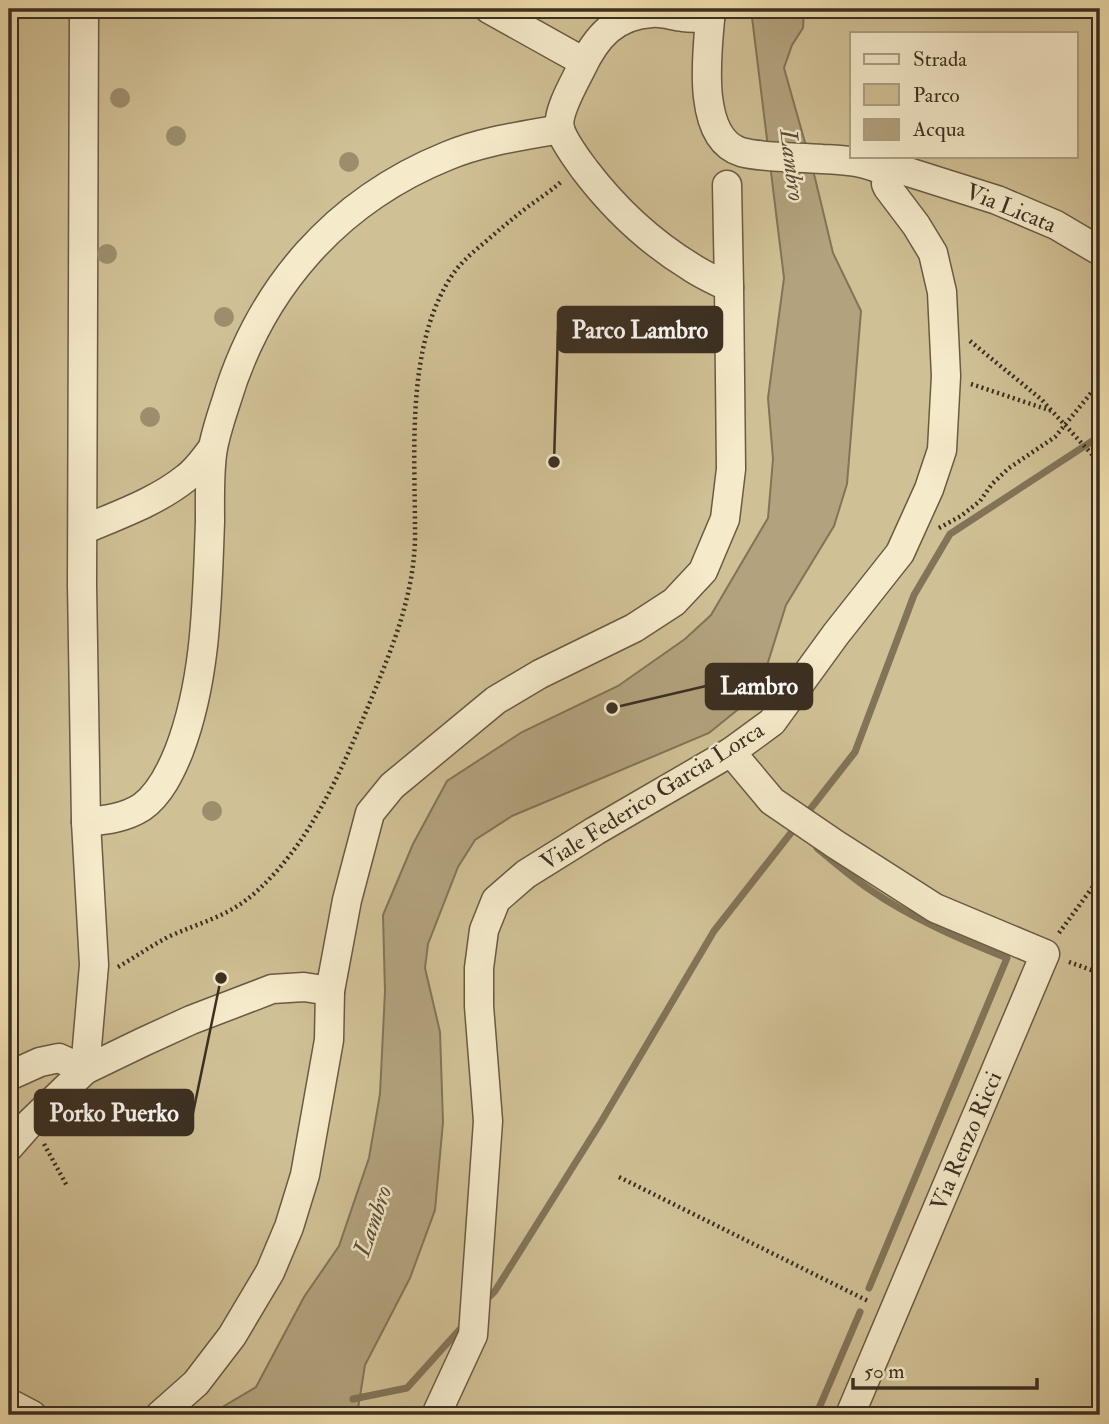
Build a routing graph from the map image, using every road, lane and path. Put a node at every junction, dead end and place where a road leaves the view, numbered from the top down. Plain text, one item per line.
1 (84, 9) edge
2 (489, 9) edge
3 (710, 13) edge
4 (584, 62) junction
5 (560, 129) junction
6 (576, 159) junction
7 (889, 173) junction
8 (727, 185) dead end
9 (1100, 251) edge
10 (729, 287) junction
11 (944, 319) junction
12 (946, 376) junction
13 (1100, 382) edge
14 (1052, 411) junction
15 (1065, 425) junction
16 (212, 449) junction
17 (1100, 463) edge
18 (939, 528) dead end
19 (83, 530) junction
20 (732, 752) junction
21 (86, 822) junction
22 (1100, 877) edge
23 (1045, 954) junction
24 (1100, 973) edge
25 (92, 979) junction
26 (330, 991) junction
27 (85, 1070) junction
28 (9, 1076) edge
29 (31, 1122) junction
30 (9, 1147) edge
31 (619, 1177) dead end
32 (67, 1185) dead end
33 (893, 1314) junction
34 (9, 1403) edge
35 (32, 1415) edge
36 (160, 1415) edge
37 (436, 1415) edge
38 (850, 1415) edge

1 - 19 street
2 - 4 street
3 - 4 street
3 - 7 street, Via Licata
4 - 5 street
5 - 6 street
5 - 16 street
6 - 10 street
6 - 25 path
7 - 9 street, Via Licata
7 - 11 street, Viale Federico Garcia Lorca
8 - 10 street
10 - 26 street
11 - 12 street, Viale Federico Garcia Lorca
11 - 14 path
12 - 14 path
12 - 20 street, Viale Federico Garcia Lorca
13 - 15 path
14 - 15 path
15 - 17 path
15 - 18 path
16 - 19 street
16 - 21 street
19 - 21 street
20 - 23 street
20 - 37 street, Viale Federico Garcia Lorca
21 - 25 street
22 - 23 path
23 - 24 path
23 - 33 street, Via Renzo Ricci
25 - 27 street
26 - 27 street
26 - 36 street
27 - 28 street
27 - 29 street
29 - 30 street
29 - 32 path
31 - 33 path
33 - 38 street, Via Renzo Ricci
34 - 35 street

